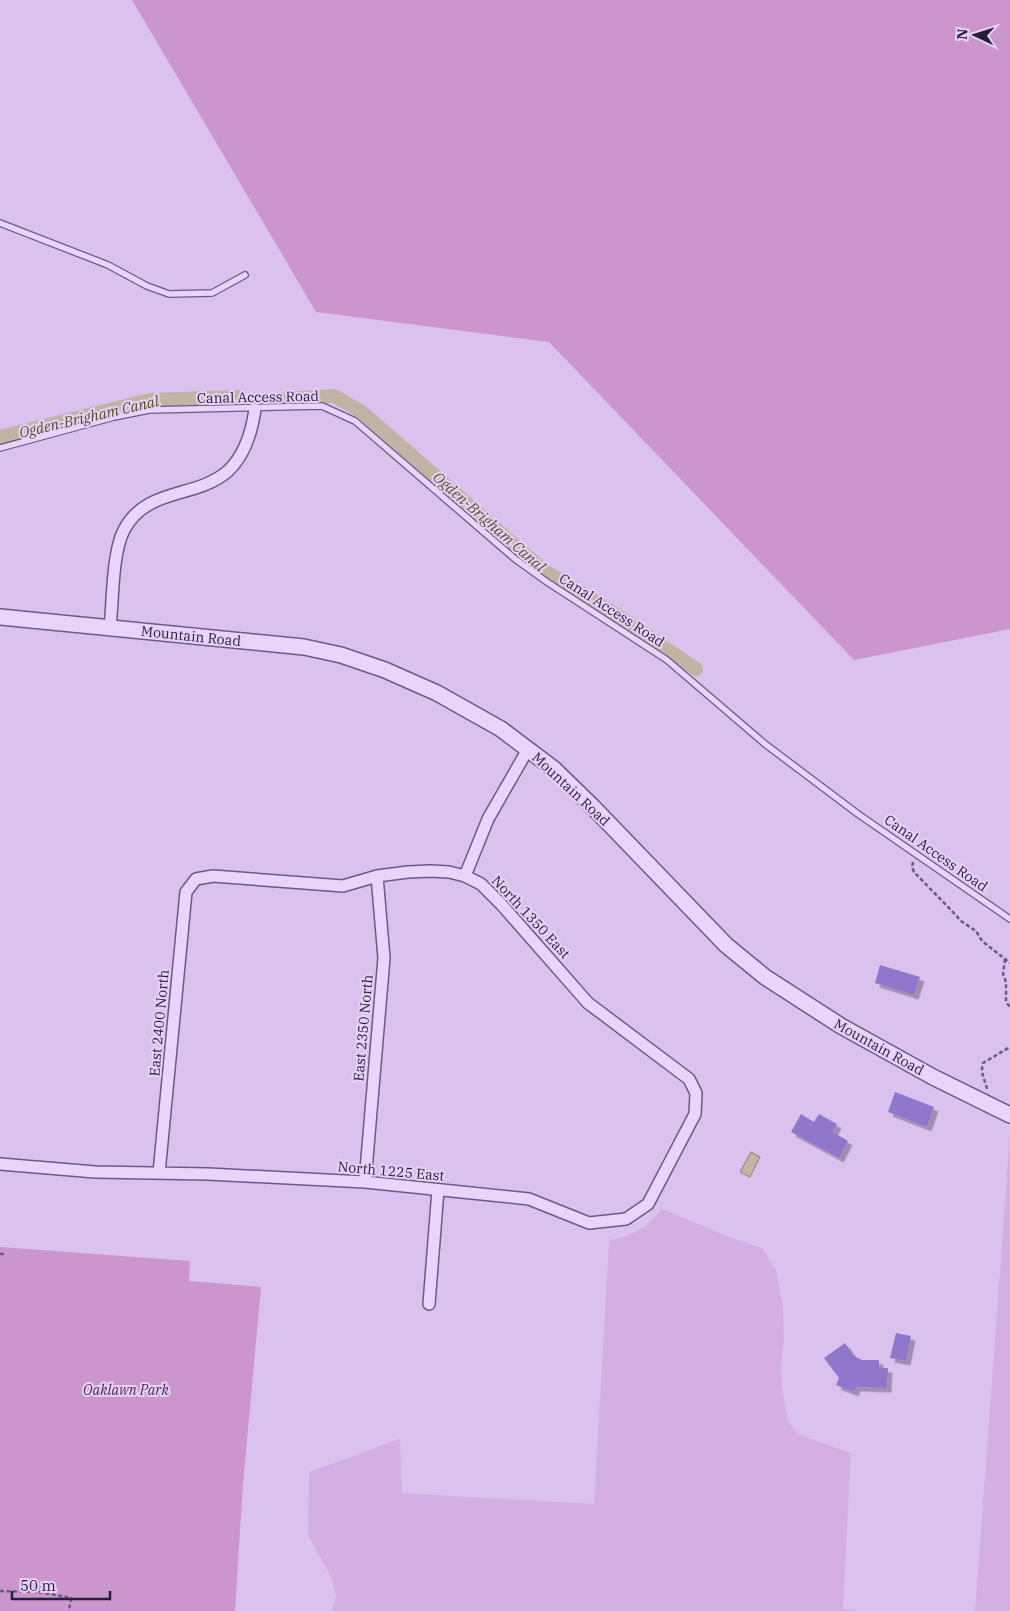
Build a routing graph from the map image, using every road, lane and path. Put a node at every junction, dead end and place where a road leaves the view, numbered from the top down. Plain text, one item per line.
1 (0, 223) edge
2 (244, 275) dead end
3 (255, 409) junction
4 (0, 448) edge
5 (0, 617) edge
6 (110, 628) junction
7 (528, 749) junction
8 (916, 854) junction
9 (377, 876) junction
10 (465, 876) junction
11 (196, 879) joint
12 (1010, 919) edge
13 (1005, 959) junction
14 (1010, 963) edge
15 (1010, 1007) edge
16 (1010, 1047) edge
17 (696, 1093) joint
18 (985, 1103) junction
19 (1010, 1115) edge
20 (0, 1164) edge
21 (159, 1173) junction
22 (365, 1182) junction
23 (438, 1190) junction
24 (0, 1254) edge
25 (4, 1254) dead end
26 (428, 1304) dead end
27 (0, 1591) edge
28 (68, 1611) edge

1 - 2 lane
3 - 4 lane, Canal Access Road
3 - 6 street
3 - 8 lane, Canal Access Road
5 - 6 street, Mountain Road
6 - 7 street, Mountain Road
7 - 10 street
7 - 18 street, Mountain Road
8 - 12 lane, Canal Access Road
8 - 13 path
9 - 10 street, North 1350 East
9 - 11 street, North 1350 East
9 - 22 street, East 2350 North
10 - 17 street, North 1350 East
11 - 21 street, East 2400 North
13 - 14 path
13 - 15 path
16 - 18 path
17 - 23 street, North 1225 East
18 - 19 street, Mountain Road
20 - 21 street, North 1225 East
21 - 22 street, North 1225 East
22 - 23 street, North 1225 East
23 - 26 street
24 - 25 path
27 - 28 path

